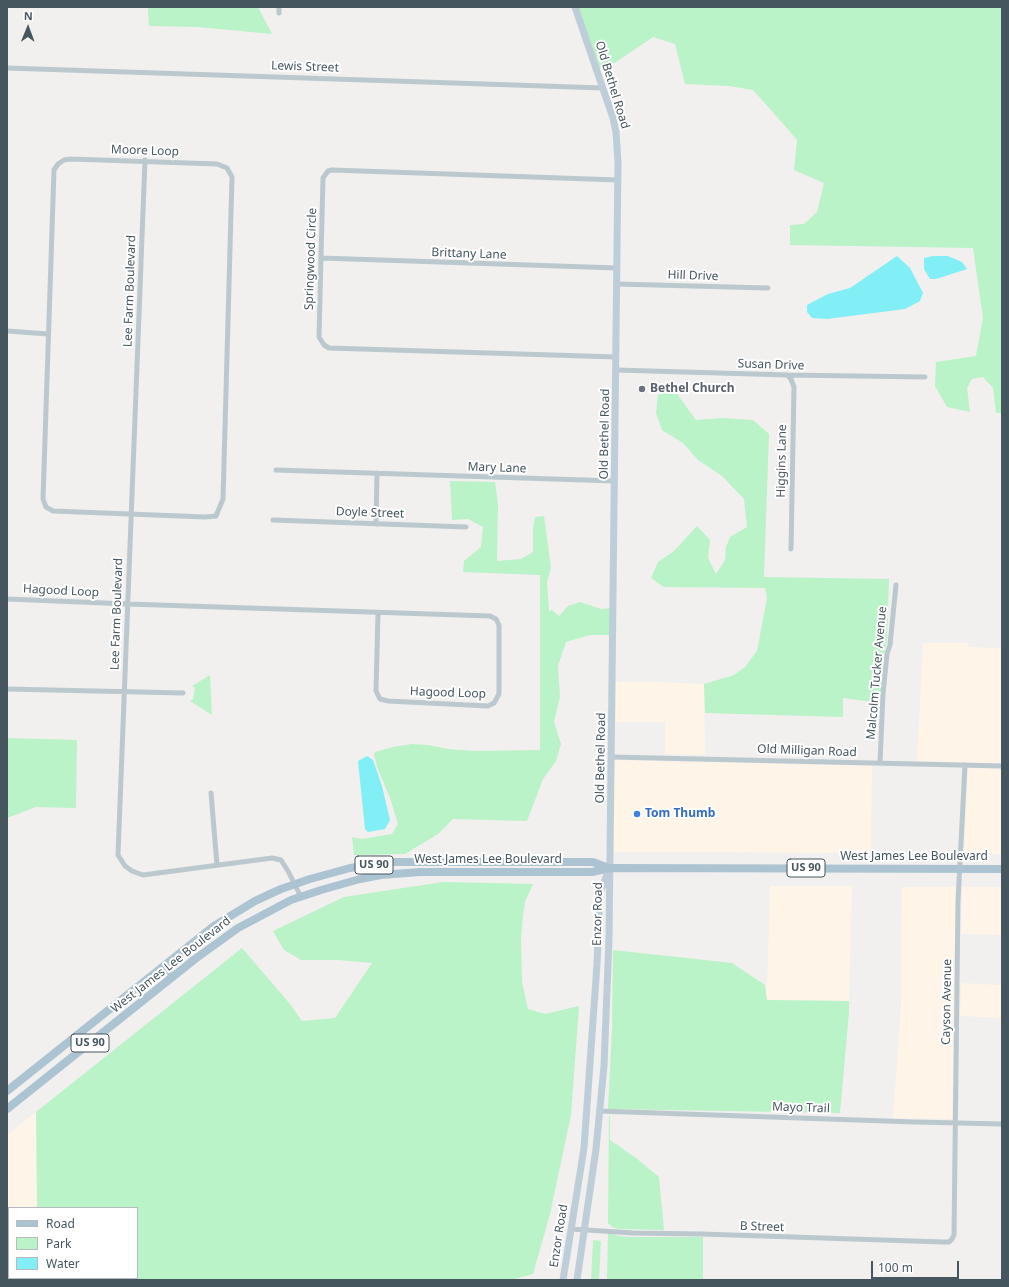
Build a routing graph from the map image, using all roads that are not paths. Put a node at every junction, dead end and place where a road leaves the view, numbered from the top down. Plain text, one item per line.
1 (279, 7) edge
2 (575, 7) edge
3 (279, 13) dead end
4 (7, 68) edge
5 (603, 88) junction
6 (145, 160) junction
7 (618, 180) junction
8 (321, 258) junction
9 (617, 268) junction
10 (617, 284) junction
11 (768, 288) dead end
12 (7, 332) edge
13 (48, 334) junction
14 (616, 357) junction
15 (616, 370) junction
16 (787, 375) junction
17 (925, 378) dead end
18 (276, 470) dead end
19 (377, 474) junction
20 (615, 481) junction
21 (131, 513) junction
22 (273, 520) dead end
23 (376, 524) junction
24 (466, 527) dead end
25 (791, 549) dead end
26 (896, 585) dead end
27 (7, 599) edge
28 (128, 604) junction
29 (378, 613) junction
30 (7, 689) edge
31 (124, 692) junction
32 (183, 693) dead end
33 (612, 757) junction
34 (880, 763) junction
35 (965, 765) junction
36 (1002, 766) edge
37 (210, 793) dead end
38 (217, 865) junction
39 (610, 868) junction
40 (960, 869) junction
41 (1002, 869) edge
42 (295, 884) junction
43 (301, 897) junction
44 (164, 966) junction
45 (172, 977) junction
46 (7, 1091) edge
47 (7, 1109) edge
48 (600, 1111) junction
49 (955, 1123) junction
50 (1002, 1124) edge
51 (571, 1229) junction
52 (585, 1230) junction
53 (952, 1239) joint
54 (563, 1280) edge
55 (577, 1280) edge

1 - 3 street
2 - 5 street, Old Bethel Road
4 - 5 street, Lewis Street
5 - 7 street, Old Bethel Road
6 - 13 street, Moore Loop
6 - 21 street, Lee Farm Boulevard
6 - 21 street, Moore Loop
7 - 8 street, Springwood Circle
7 - 9 street, Old Bethel Road
8 - 9 street, Brittany Lane
8 - 14 street, Springwood Circle
9 - 10 street, Old Bethel Road
10 - 11 street, Hill Drive
10 - 14 street, Old Bethel Road
12 - 13 street
13 - 21 street, Moore Loop
14 - 15 street, Old Bethel Road
15 - 16 street, Susan Drive
15 - 20 street, Old Bethel Road
16 - 17 street, Susan Drive
16 - 25 street, Higgins Lane
18 - 19 street, Mary Lane
19 - 20 street, Mary Lane
19 - 23 street
20 - 33 street, Old Bethel Road
21 - 28 street, Lee Farm Boulevard
22 - 23 street, Doyle Street
23 - 24 street, Doyle Street
26 - 34 street, Malcolm Tucker Avenue
27 - 28 street, Hagood Loop
28 - 29 street, Hagood Loop
28 - 31 street, Lee Farm Boulevard
29 - 29 street, Hagood Loop
30 - 31 street
31 - 32 street
31 - 38 street, Lee Farm Boulevard
33 - 34 street, Old Milligan Road
33 - 39 street, Old Bethel Road
34 - 35 street, Old Milligan Road
35 - 36 street, Old Milligan Road
35 - 40 street, Cayson Avenue
37 - 38 street
38 - 42 street, Lee Farm Boulevard
39 - 40 main road, West James Lee Boulevard / US 90
39 - 42 main road, West James Lee Boulevard / US 90
39 - 43 main road, West James Lee Boulevard / US 90
39 - 48 street, Enzor Road
39 - 51 street, Enzor Road
40 - 41 main road, West James Lee Boulevard / US 90
40 - 49 street, Cayson Avenue
42 - 43 street, Lee Farm Boulevard
42 - 44 main road, West James Lee Boulevard / US 90
43 - 45 main road, West James Lee Boulevard / US 90
44 - 45 street
44 - 46 main road, West James Lee Boulevard / US 90
45 - 47 main road, West James Lee Boulevard / US 90
48 - 49 street, Mayo Trail
48 - 52 street, Enzor Road
49 - 50 street, Mayo Trail
49 - 53 street, Cayson Avenue
51 - 52 street, B Street
51 - 54 street, Enzor Road
52 - 53 street, B Street
52 - 55 street, Enzor Road

